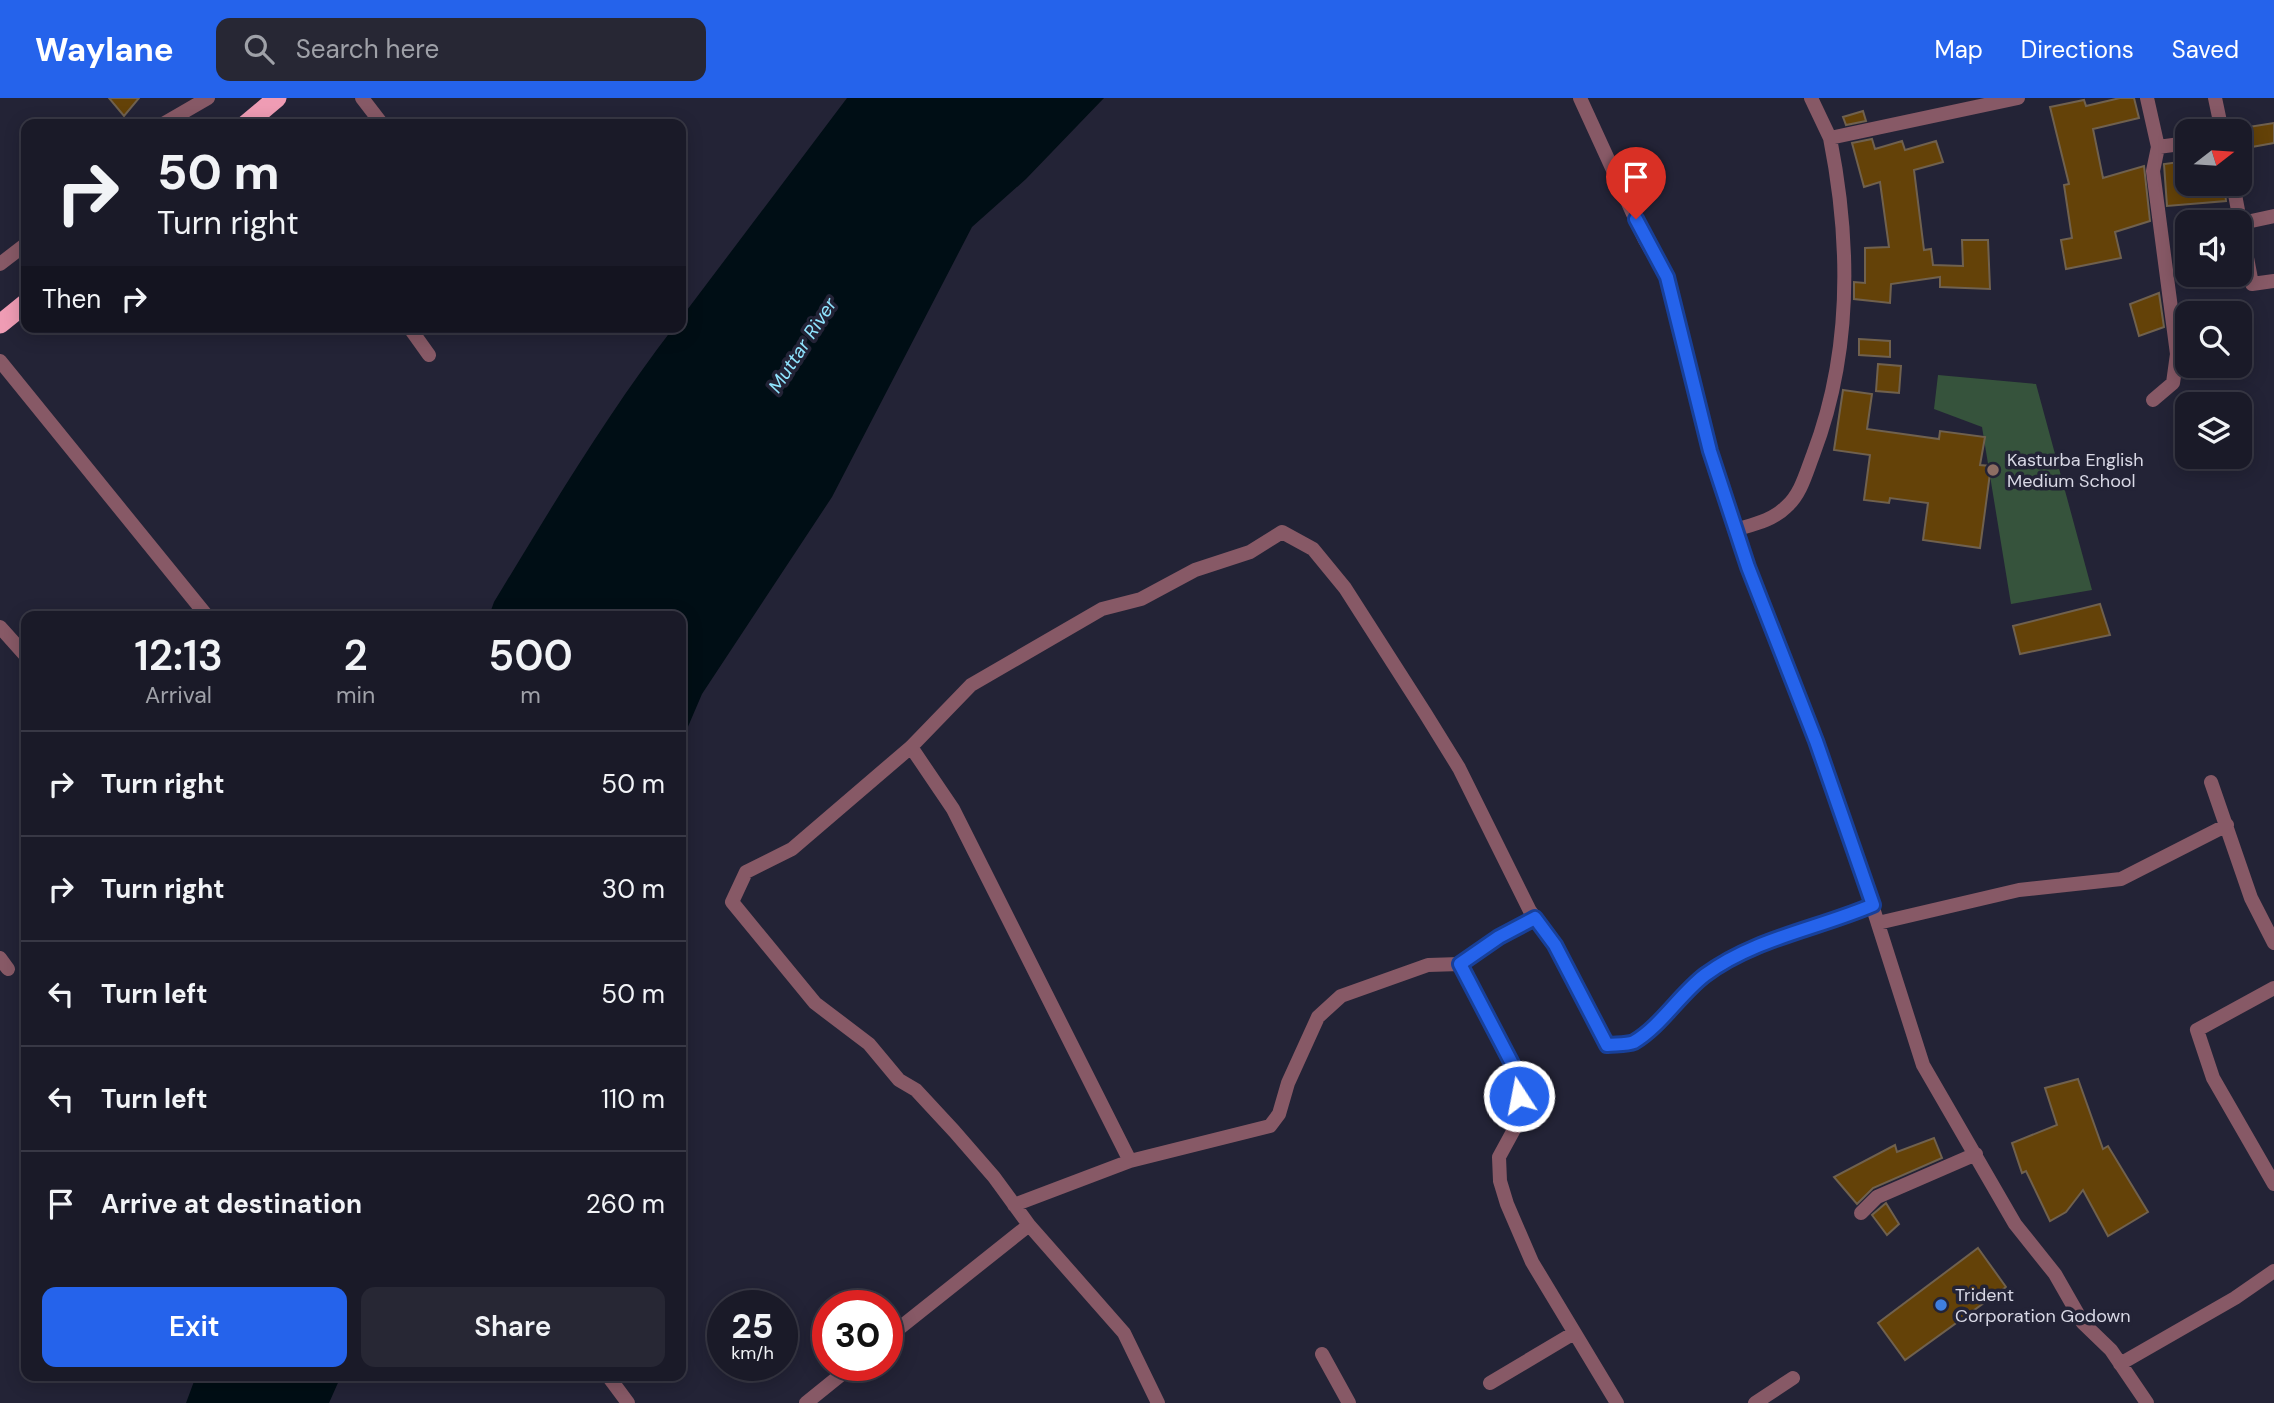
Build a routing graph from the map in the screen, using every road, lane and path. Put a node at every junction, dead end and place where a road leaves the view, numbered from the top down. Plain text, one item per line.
1 (208, 98) edge
2 (277, 98) edge
3 (362, 98) edge
4 (1580, 98) edge
5 (1811, 98) edge
6 (2018, 98) edge
7 (2147, 98) edge
8 (2215, 98) edge
9 (172, 119) edge
10 (255, 119) edge
11 (378, 119) edge
12 (2219, 119) edge
13 (1830, 138) junction
14 (2175, 145) edge
15 (2158, 147) junction
16 (2274, 216) edge
17 (2252, 221) edge
18 (21, 248) edge
19 (0, 264) edge
20 (2274, 281) edge
21 (2252, 284) edge
22 (21, 307) edge
23 (0, 324) edge
24 (413, 333) edge
25 (429, 355) dead end
26 (0, 361) edge
27 (2153, 400) dead end
28 (1738, 529) junction
29 (203, 611) edge
30 (0, 627) edge
31 (21, 650) edge
32 (911, 747) junction
33 (2211, 782) dead end
34 (2227, 825) junction
35 (1873, 905) junction
36 (1535, 918) junction
37 (1878, 923) junction
38 (2274, 943) edge
39 (1460, 964) junction
40 (2274, 988) edge
41 (1976, 1154) junction
42 (1130, 1161) junction
43 (2274, 1184) edge
44 (1014, 1205) junction
45 (1861, 1213) dead end
46 (1029, 1225) junction
47 (2274, 1271) edge
48 (903, 1325) edge
49 (1574, 1333) junction
50 (1322, 1354) dead end
51 (2120, 1364) junction
52 (1793, 1378) dead end
53 (612, 1381) edge
54 (833, 1381) edge
55 (1490, 1383) dead end
56 (628, 1403) edge
57 (806, 1403) edge
58 (1158, 1403) edge
59 (1349, 1403) edge
60 (1617, 1403) edge
61 (1755, 1403) edge
62 (2147, 1403) edge

1 - 9 street
2 - 10 highway
3 - 11 street
4 - 28 street
5 - 13 street
6 - 13 street
7 - 15 street
8 - 12 street
13 - 28 street
14 - 15 street
15 - 27 street
16 - 17 street
18 - 19 street
20 - 21 street
22 - 23 highway
24 - 25 street
26 - 29 street
28 - 35 street
30 - 31 street
32 - 36 street
32 - 42 street
32 - 44 street
33 - 34 street
34 - 37 street
34 - 38 street
35 - 36 street
35 - 37 street
36 - 39 street
37 - 41 street
39 - 42 street
39 - 49 street
40 - 43 street
41 - 45 street
41 - 51 street
42 - 44 street
44 - 46 street
46 - 48 street
46 - 58 street
47 - 51 street
49 - 55 street
49 - 60 street
50 - 59 street
51 - 62 street
52 - 61 street
53 - 56 street
54 - 57 street

